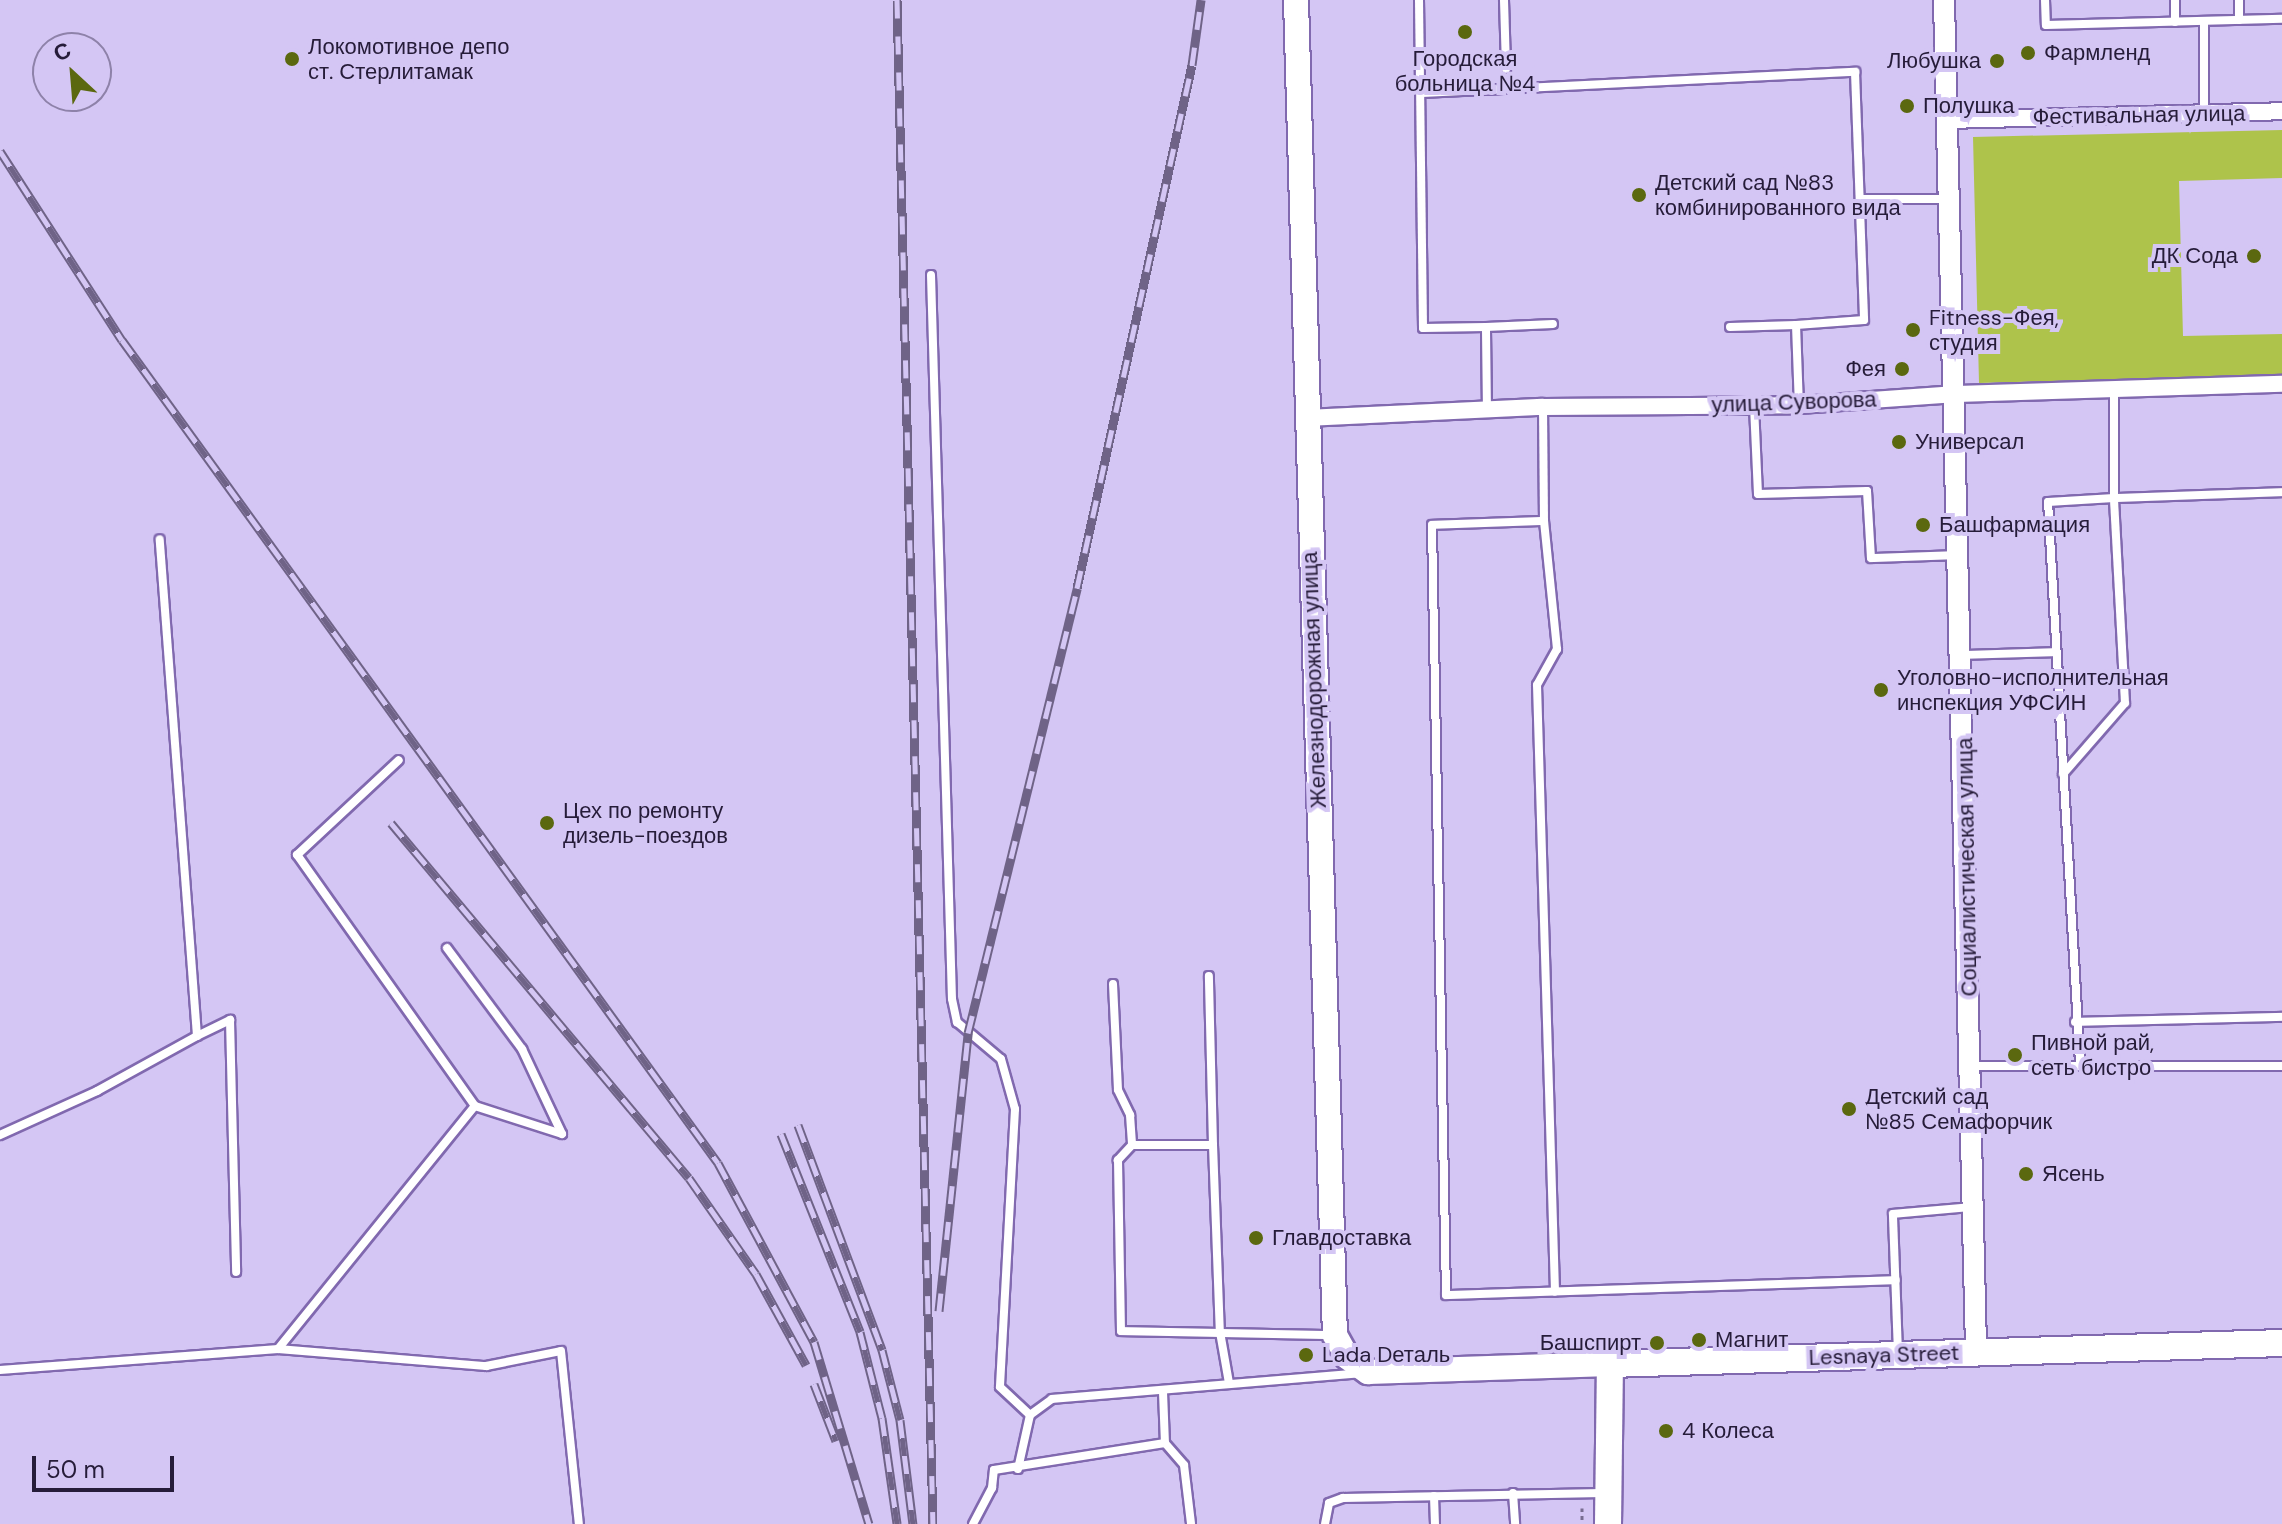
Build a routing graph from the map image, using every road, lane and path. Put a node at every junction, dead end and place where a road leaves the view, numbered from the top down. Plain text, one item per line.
1 (1296, 0) edge
2 (1419, 0) edge
3 (1504, 0) edge
4 (1944, 0) edge
5 (2045, 0) edge
6 (2175, 0) edge
7 (2239, 0) edge
8 (2282, 19) edge
9 (2239, 20) junction
10 (2204, 21) junction
11 (2175, 22) junction
12 (1506, 69) dead end
13 (1421, 93) junction
14 (2282, 111) edge
15 (2204, 113) junction
16 (1947, 120) junction
17 (1860, 199) junction
18 (1949, 199) junction
19 (931, 275) dead end
20 (1553, 324) dead end
21 (1796, 325) junction
22 (1486, 327) junction
23 (1730, 327) dead end
24 (2282, 384) edge
25 (2114, 389) junction
26 (1957, 394) junction
27 (1799, 405) junction
28 (1754, 406) junction
29 (1543, 407) junction
30 (1487, 413) junction
31 (1306, 418) junction
32 (2282, 492) edge
33 (2114, 498) junction
34 (1544, 521) junction
35 (160, 539) dead end
36 (1960, 555) junction
37 (2056, 652) junction
38 (1962, 655) junction
39 (399, 760) dead end
40 (2062, 775) junction
41 (447, 948) dead end
42 (1209, 976) dead end
43 (1113, 984) dead end
44 (2282, 1017) edge
45 (2075, 1022) junction
46 (197, 1036) junction
47 (2080, 1063) junction
48 (1972, 1066) junction
49 (2282, 1066) edge
50 (475, 1106) junction
51 (0, 1135) edge
52 (1132, 1145) junction
53 (1213, 1145) junction
54 (1973, 1206) junction
55 (236, 1272) dead end
56 (1896, 1280) junction
57 (1555, 1292) junction
58 (1220, 1332) junction
59 (1335, 1335) junction
60 (2282, 1343) edge
61 (278, 1349) junction
62 (1976, 1351) junction
63 (1898, 1356) junction
64 (1610, 1364) junction
65 (0, 1370) edge
66 (1368, 1372) junction
67 (1229, 1383) junction
68 (1163, 1392) junction
69 (1030, 1415) junction
70 (1165, 1443) junction
71 (1018, 1469) junction
72 (1513, 1493) junction
73 (1607, 1493) junction
74 (1434, 1496) junction
75 (579, 1524) edge
76 (973, 1524) edge
77 (1191, 1524) edge
78 (1325, 1524) edge
79 (1435, 1524) edge
80 (1515, 1524) edge
81 (1608, 1524) edge

1 - 31 main road, Железнодорожная улица
2 - 13 lane
3 - 12 lane
4 - 16 street, Социалистическая улица
5 - 11 lane
6 - 11 lane
7 - 9 lane
8 - 9 lane
9 - 10 lane
10 - 11 lane
10 - 15 lane
13 - 17 lane
13 - 22 lane
14 - 15 street, Фестивальная улица
15 - 16 street, Фестивальная улица
16 - 18 street, Социалистическая улица
17 - 18 lane
17 - 21 lane
18 - 26 street, Социалистическая улица
19 - 69 lane
20 - 22 lane
21 - 23 lane
21 - 27 lane
22 - 30 lane
24 - 25 street, улица Суворова
25 - 26 street, улица Суворова
25 - 33 lane
26 - 27 street, улица Суворова
26 - 36 street, Социалистическая улица
27 - 28 street, улица Суворова
28 - 29 street, улица Суворова
28 - 36 lane
29 - 30 street, улица Суворова
29 - 34 lane
30 - 31 street, улица Суворова
31 - 59 main road, Железнодорожная улица
32 - 33 lane
33 - 37 lane
33 - 40 lane
34 - 57 lane
34 - 57 lane
35 - 46 lane
36 - 38 street, Социалистическая улица
37 - 38 lane
37 - 40 lane
38 - 48 street, Социалистическая улица
39 - 50 lane
40 - 45 lane
41 - 50 lane
42 - 53 lane
43 - 52 lane
44 - 45 lane
45 - 47 lane
46 - 51 lane
46 - 55 lane
47 - 48 lane
47 - 49 lane
48 - 54 street, Социалистическая улица
50 - 61 lane
52 - 53 lane
52 - 58 lane
53 - 58 lane
54 - 56 lane
54 - 62 street, Социалистическая улица
56 - 57 lane
56 - 63 lane
58 - 59 lane
58 - 67 lane
59 - 66 main road, Железнодорожная улица
60 - 62 main road, Lesnaya Street
61 - 65 lane
61 - 75 lane
62 - 63 main road, Lesnaya Street
63 - 64 main road, Lesnaya Street
64 - 66 main road, Lesnaya Street
64 - 73 main road
66 - 67 lane
67 - 68 lane
68 - 69 lane
68 - 70 lane
69 - 71 lane
70 - 71 lane
70 - 77 lane
71 - 76 lane
72 - 73 lane
72 - 74 lane
72 - 80 lane
73 - 81 main road
74 - 78 lane
74 - 79 lane

